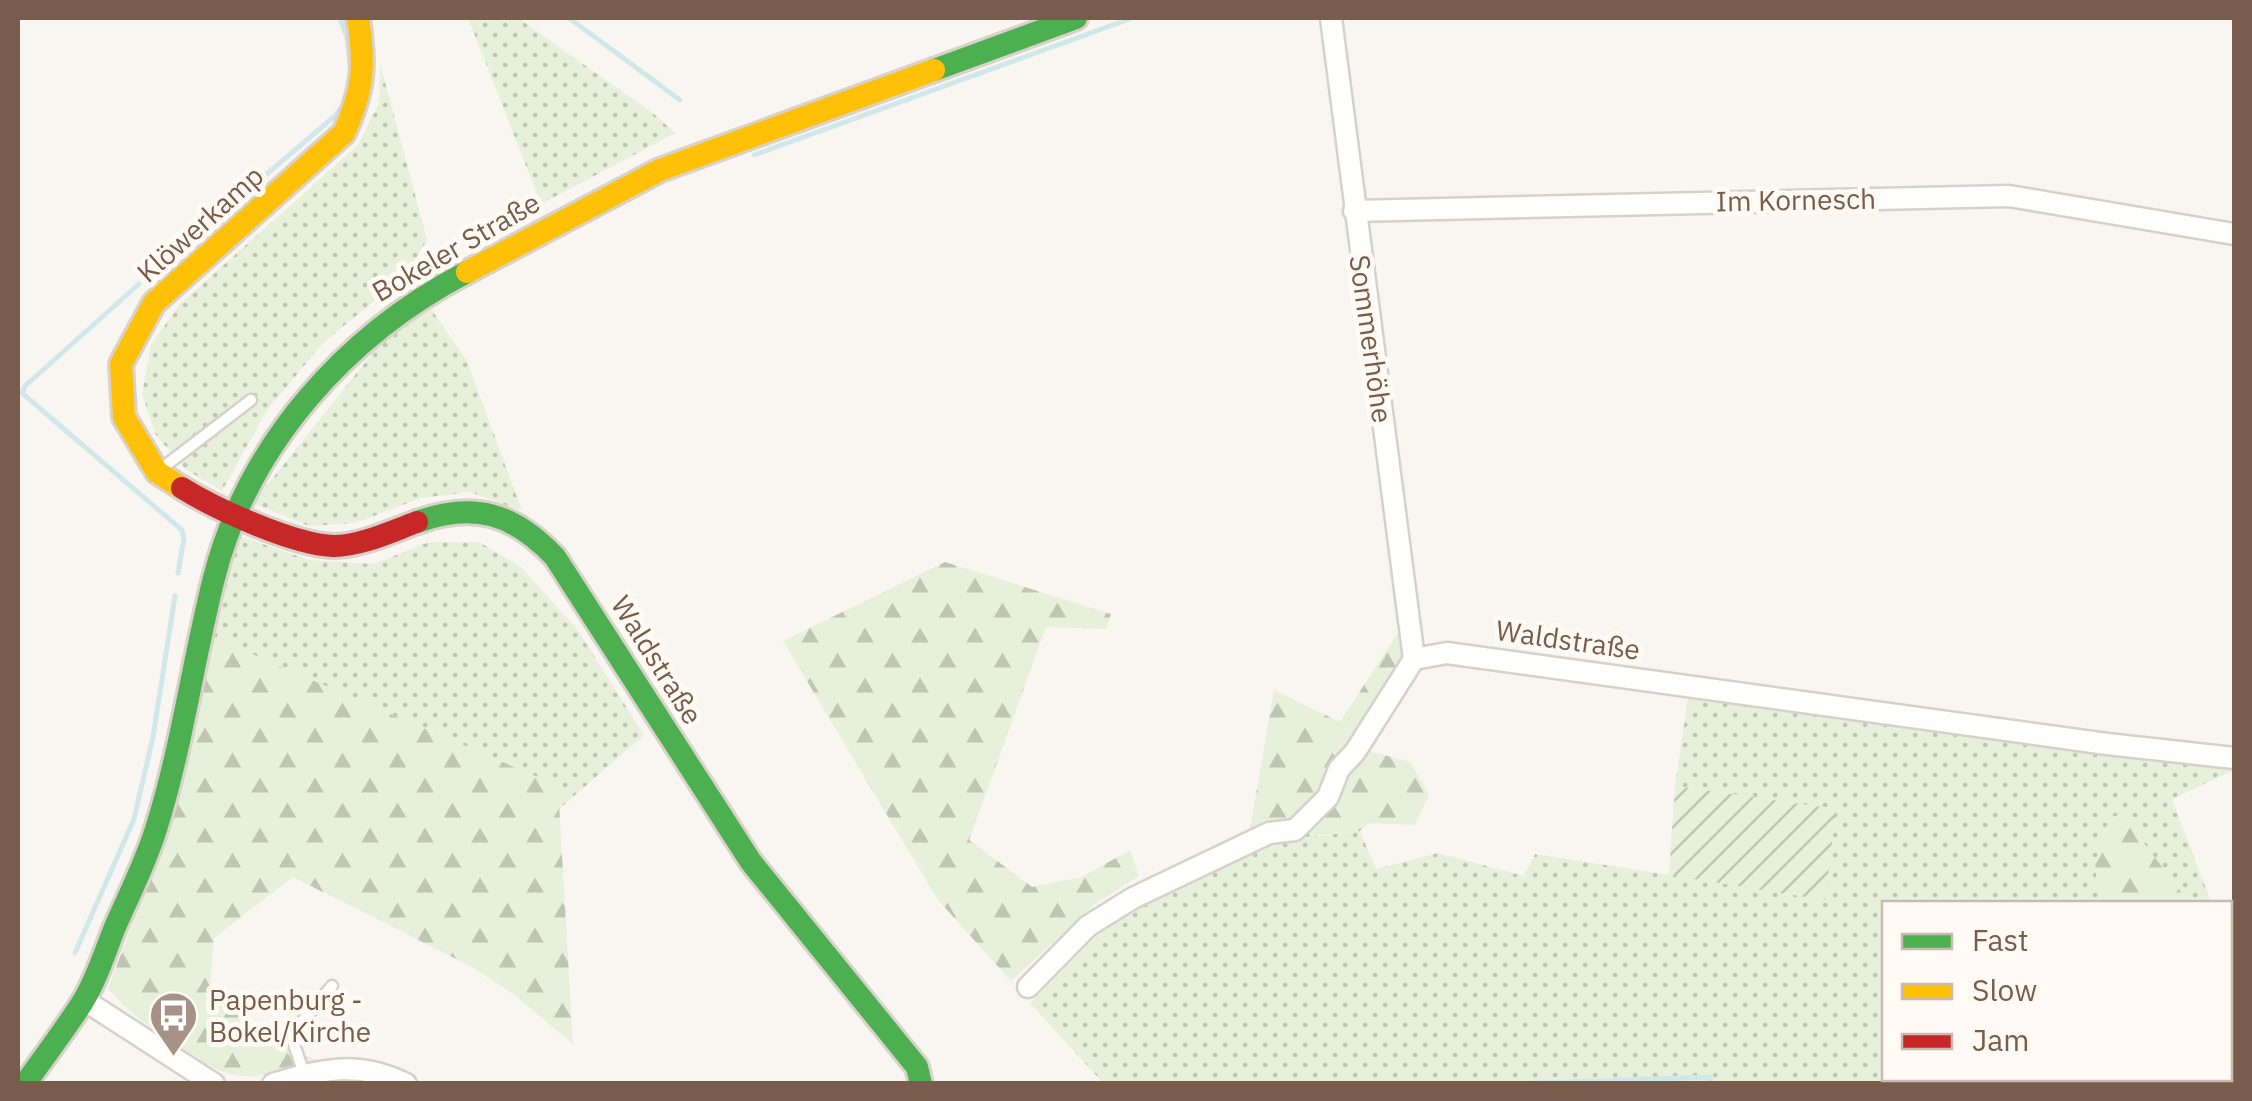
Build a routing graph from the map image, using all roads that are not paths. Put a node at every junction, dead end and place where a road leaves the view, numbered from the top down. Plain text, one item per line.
1 (358, 18) edge
2 (1076, 18) edge
3 (1331, 18) edge
4 (1354, 211) junction
5 (2234, 234) edge
6 (251, 400) dead end
7 (157, 472) junction
8 (228, 511) junction
9 (1414, 659) junction
10 (2234, 758) edge
11 (332, 986) dead end
12 (1028, 986) dead end
13 (84, 1000) junction
14 (304, 1074) junction
15 (25, 1084) edge
16 (214, 1084) edge
17 (273, 1084) edge
18 (406, 1084) edge
19 (920, 1084) edge

1 - 7 street, Klöwerkamp
2 - 8 street, Bokeler Straße
3 - 4 street, Sommerhöhe
4 - 5 street, Im Kornesch
4 - 9 street, Sommerhöhe
6 - 7 lane
7 - 8 street, Klöwerkamp
8 - 13 street, Bokeler Straße
8 - 19 street, Waldstraße
9 - 10 street, Waldstraße
9 - 12 street
11 - 14 lane
13 - 15 street, Bokeler Straße
13 - 16 street
14 - 17 street
14 - 18 street

